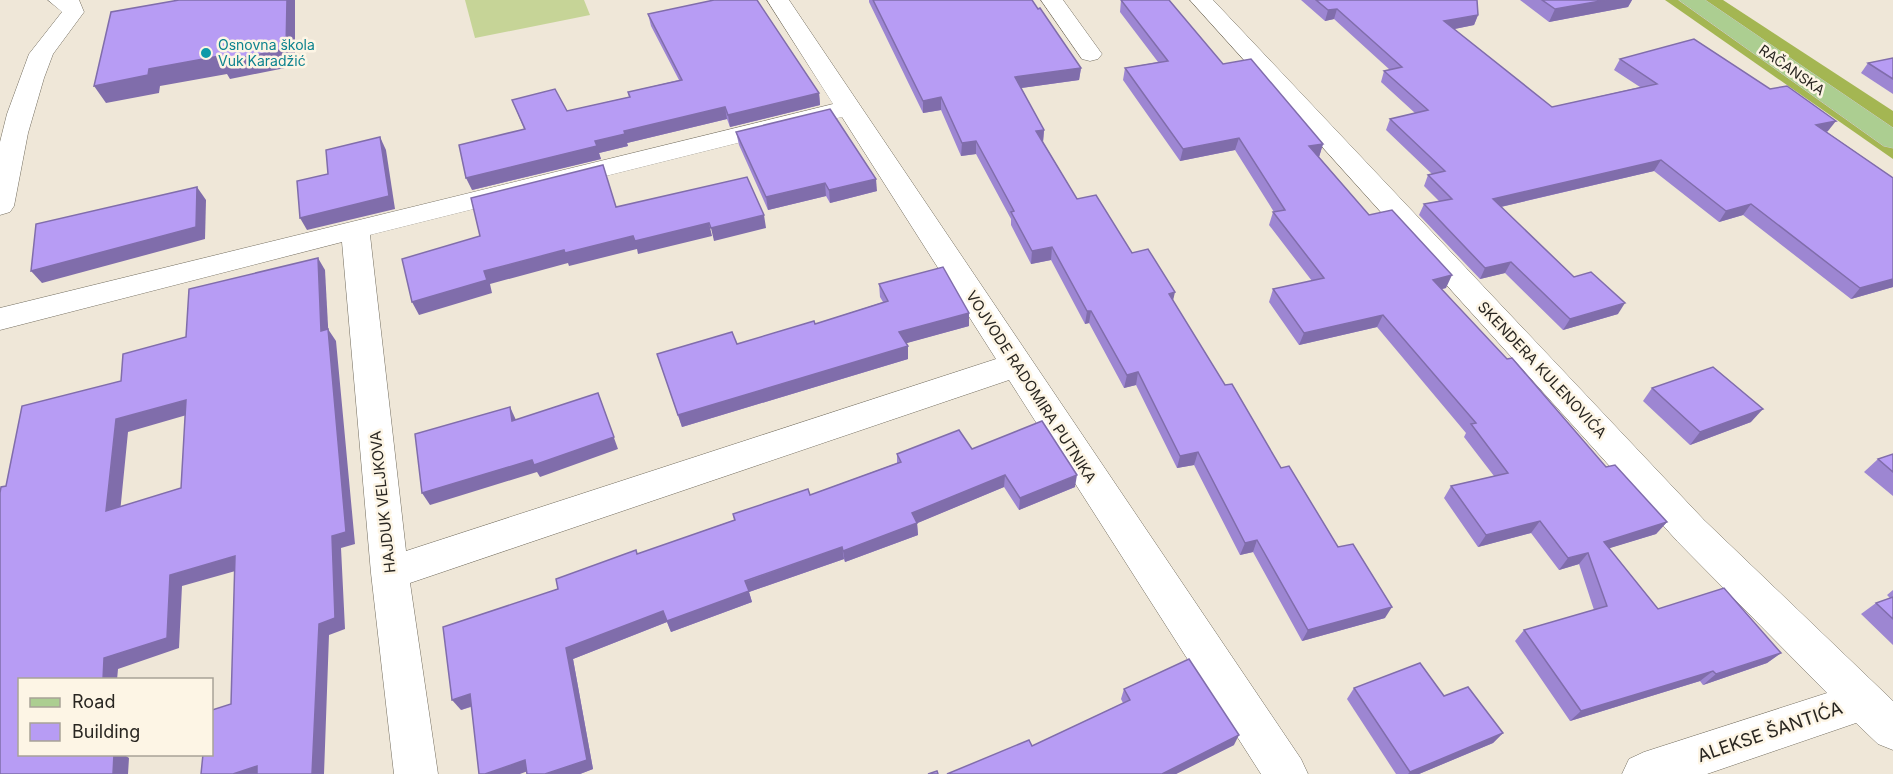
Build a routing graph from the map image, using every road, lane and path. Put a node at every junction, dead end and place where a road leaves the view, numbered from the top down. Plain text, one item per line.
1 (59, 0) edge
2 (778, 0) edge
3 (1052, 0) edge
4 (1201, 0) edge
5 (1690, 0) edge
6 (1089, 54) dead end
7 (849, 108) junction
8 (1893, 140) edge
9 (0, 206) edge
10 (355, 229) junction
11 (0, 319) edge
12 (1016, 365) junction
13 (390, 573) junction
14 (1862, 701) junction
15 (1893, 730) edge
16 (416, 774) edge
17 (1286, 774) edge
18 (1644, 774) edge

1 - 9 street
2 - 7 street, VOJVODE RADOMIRA PUTNIKA
3 - 6 street
4 - 14 street, SKENDERA KULENOVIĆA
5 - 8 main road, RAČANSKA
7 - 10 street
7 - 12 street, VOJVODE RADOMIRA PUTNIKA
10 - 11 street
10 - 13 street, HAJDUK VELJKOVA
12 - 13 street
12 - 17 street, VOJVODE RADOMIRA PUTNIKA
13 - 16 street, HAJDUK VELJKOVA
14 - 15 street, SKENDERA KULENOVIĆA
14 - 18 street, ALEKSE ŠANTIĆA

